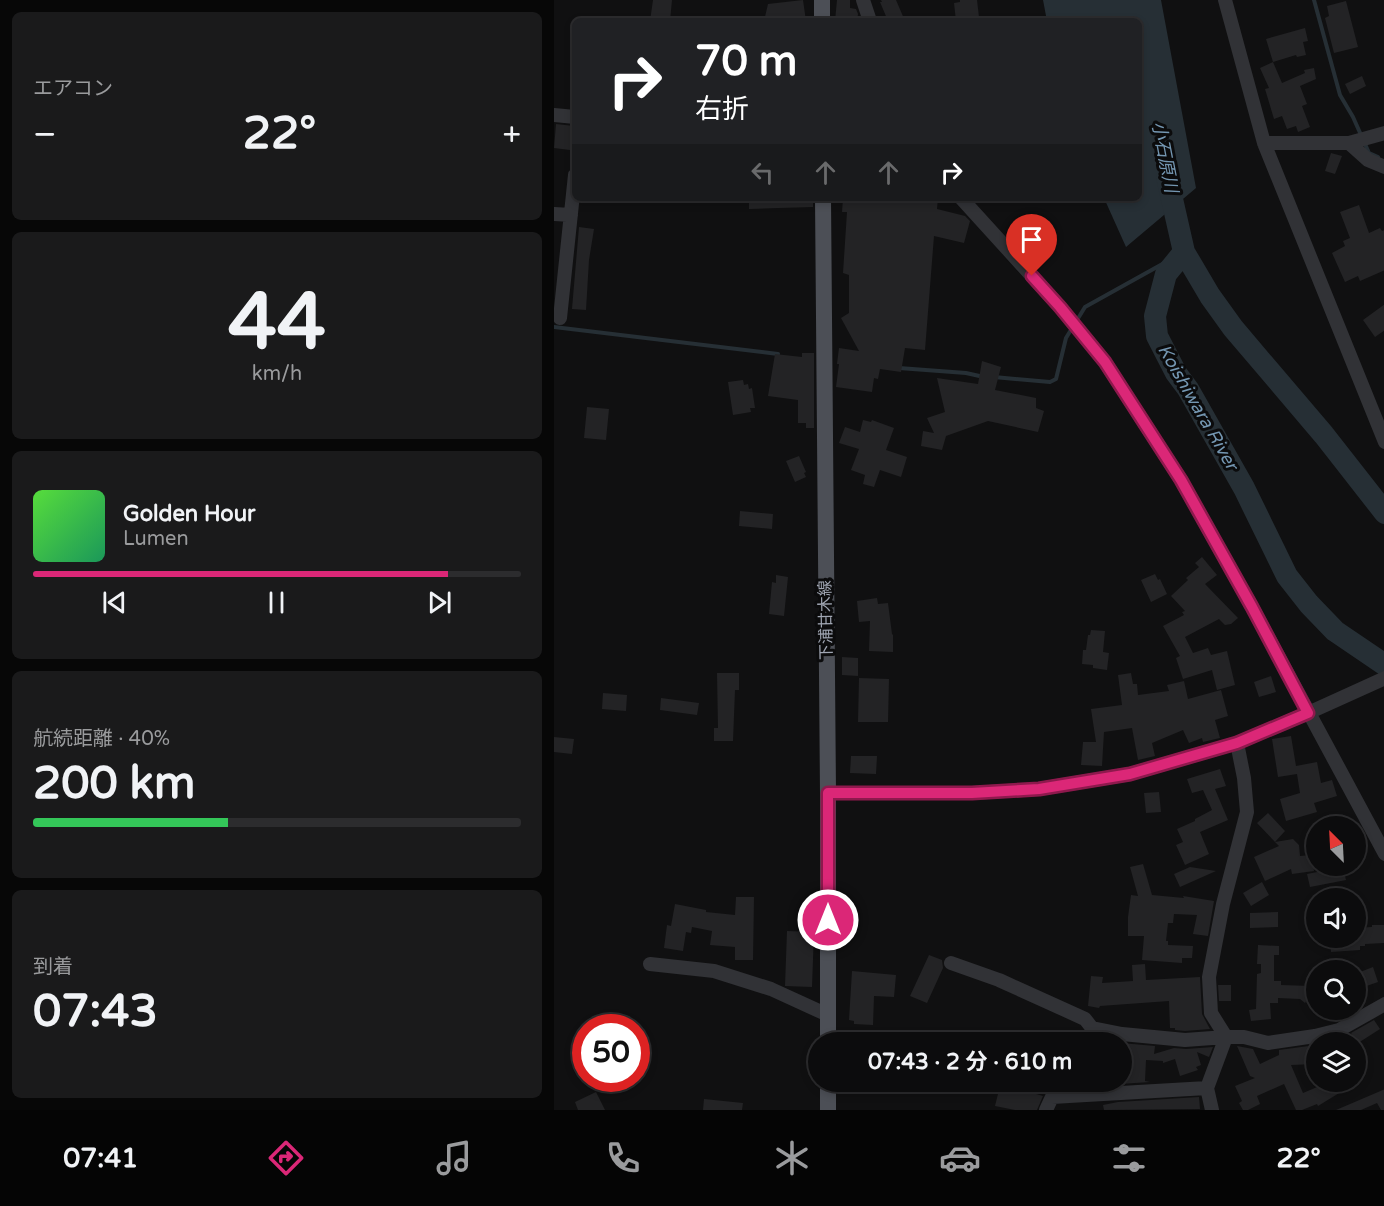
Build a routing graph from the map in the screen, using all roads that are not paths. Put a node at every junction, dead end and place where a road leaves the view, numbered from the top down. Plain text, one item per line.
1 (822, 0) edge
2 (863, 0) edge
3 (1225, 0) edge
4 (822, 18) edge
5 (869, 18) edge
6 (554, 115) edge
7 (572, 117) edge
8 (1385, 133) edge
9 (1264, 142) junction
10 (1349, 143) junction
11 (1385, 167) edge
12 (572, 201) edge
13 (823, 201) edge
14 (964, 201) edge
15 (554, 214) edge
16 (571, 215) junction
17 (560, 318) dead end
18 (1385, 442) edge
19 (1385, 678) edge
20 (1312, 711) junction
21 (1237, 743) junction
22 (828, 793) junction
23 (1385, 854) edge
24 (951, 963) dead end
25 (650, 964) dead end
26 (1385, 1005) edge
27 (828, 1015) junction
28 (828, 1032) edge
29 (1226, 1037) junction
30 (1207, 1088) junction
31 (828, 1092) edge
32 (828, 1110) edge
33 (1046, 1110) edge
34 (1212, 1110) edge

1 - 4 main road
2 - 5 street
3 - 9 street
6 - 7 street
8 - 10 street
9 - 10 street
9 - 18 street
10 - 11 street
12 - 16 street
13 - 22 main road, 下浦甘木線
14 - 20 street
15 - 16 street
16 - 17 street
19 - 20 street
20 - 21 street
20 - 23 street
21 - 22 street
21 - 29 street
22 - 27 main road, 下浦甘木線
24 - 29 street
25 - 27 street
26 - 29 street
27 - 28 main road, 下浦甘木線
29 - 30 street
30 - 33 street
30 - 34 street
31 - 32 main road

